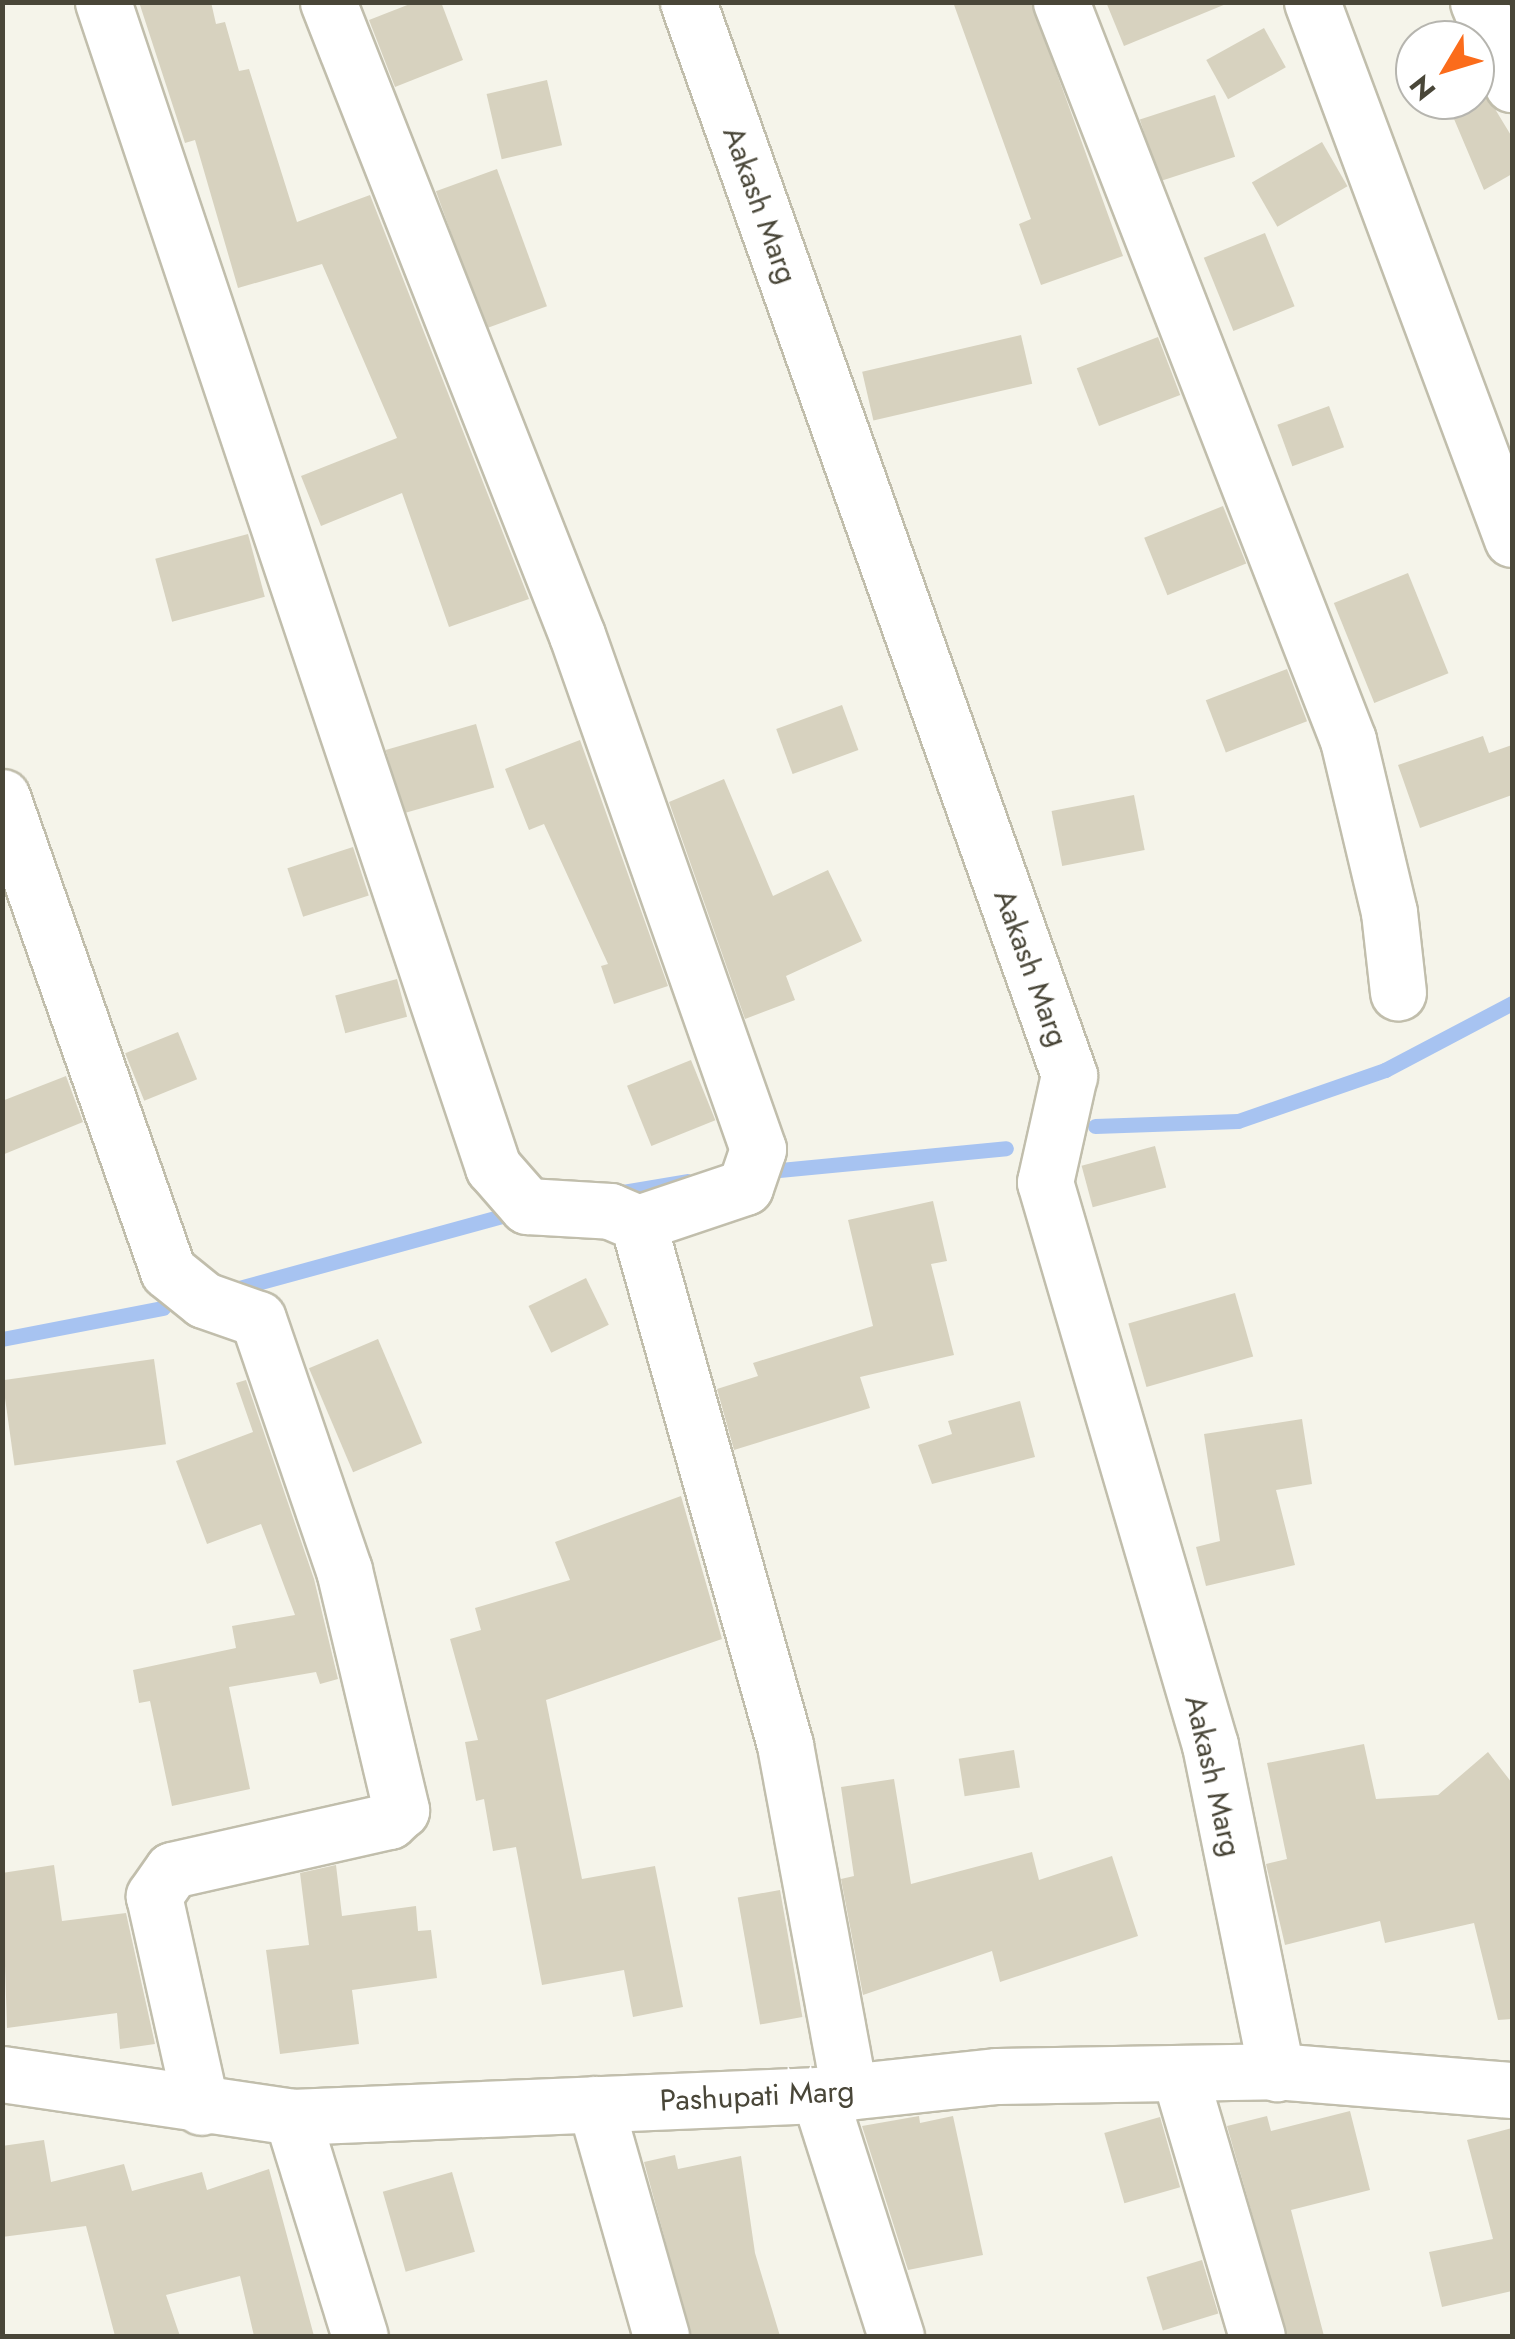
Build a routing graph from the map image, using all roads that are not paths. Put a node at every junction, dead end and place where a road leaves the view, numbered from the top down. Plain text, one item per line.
1 (103, 2) edge
2 (328, 2) edge
3 (688, 2) edge
4 (1061, 2) edge
5 (1312, 2) edge
6 (1478, 2) edge
7 (1512, 84) edge
8 (1512, 540) edge
9 (2, 797) edge
10 (1398, 992) dead end
11 (638, 1223) junction
12 (1179, 2073) junction
13 (1277, 2073) junction
14 (2, 2074) edge
15 (1512, 2090) edge
16 (834, 2093) junction
17 (595, 2104) junction
18 (201, 2106) junction
19 (292, 2117) junction
20 (360, 2336) edge
21 (662, 2336) edge
22 (896, 2336) edge
23 (1256, 2336) edge

1 - 11 street
2 - 11 street
3 - 13 street, Aakash Marg
4 - 10 street
5 - 8 street
6 - 7 street
9 - 18 street
11 - 16 street
12 - 13 street, Pashupati Marg
12 - 16 street, Pashupati Marg
12 - 23 street
13 - 15 street, Pashupati Marg
14 - 18 street, Pashupati Marg
16 - 17 street, Pashupati Marg
16 - 22 street
17 - 19 street, Pashupati Marg
17 - 21 street
18 - 19 street, Pashupati Marg
19 - 20 street

